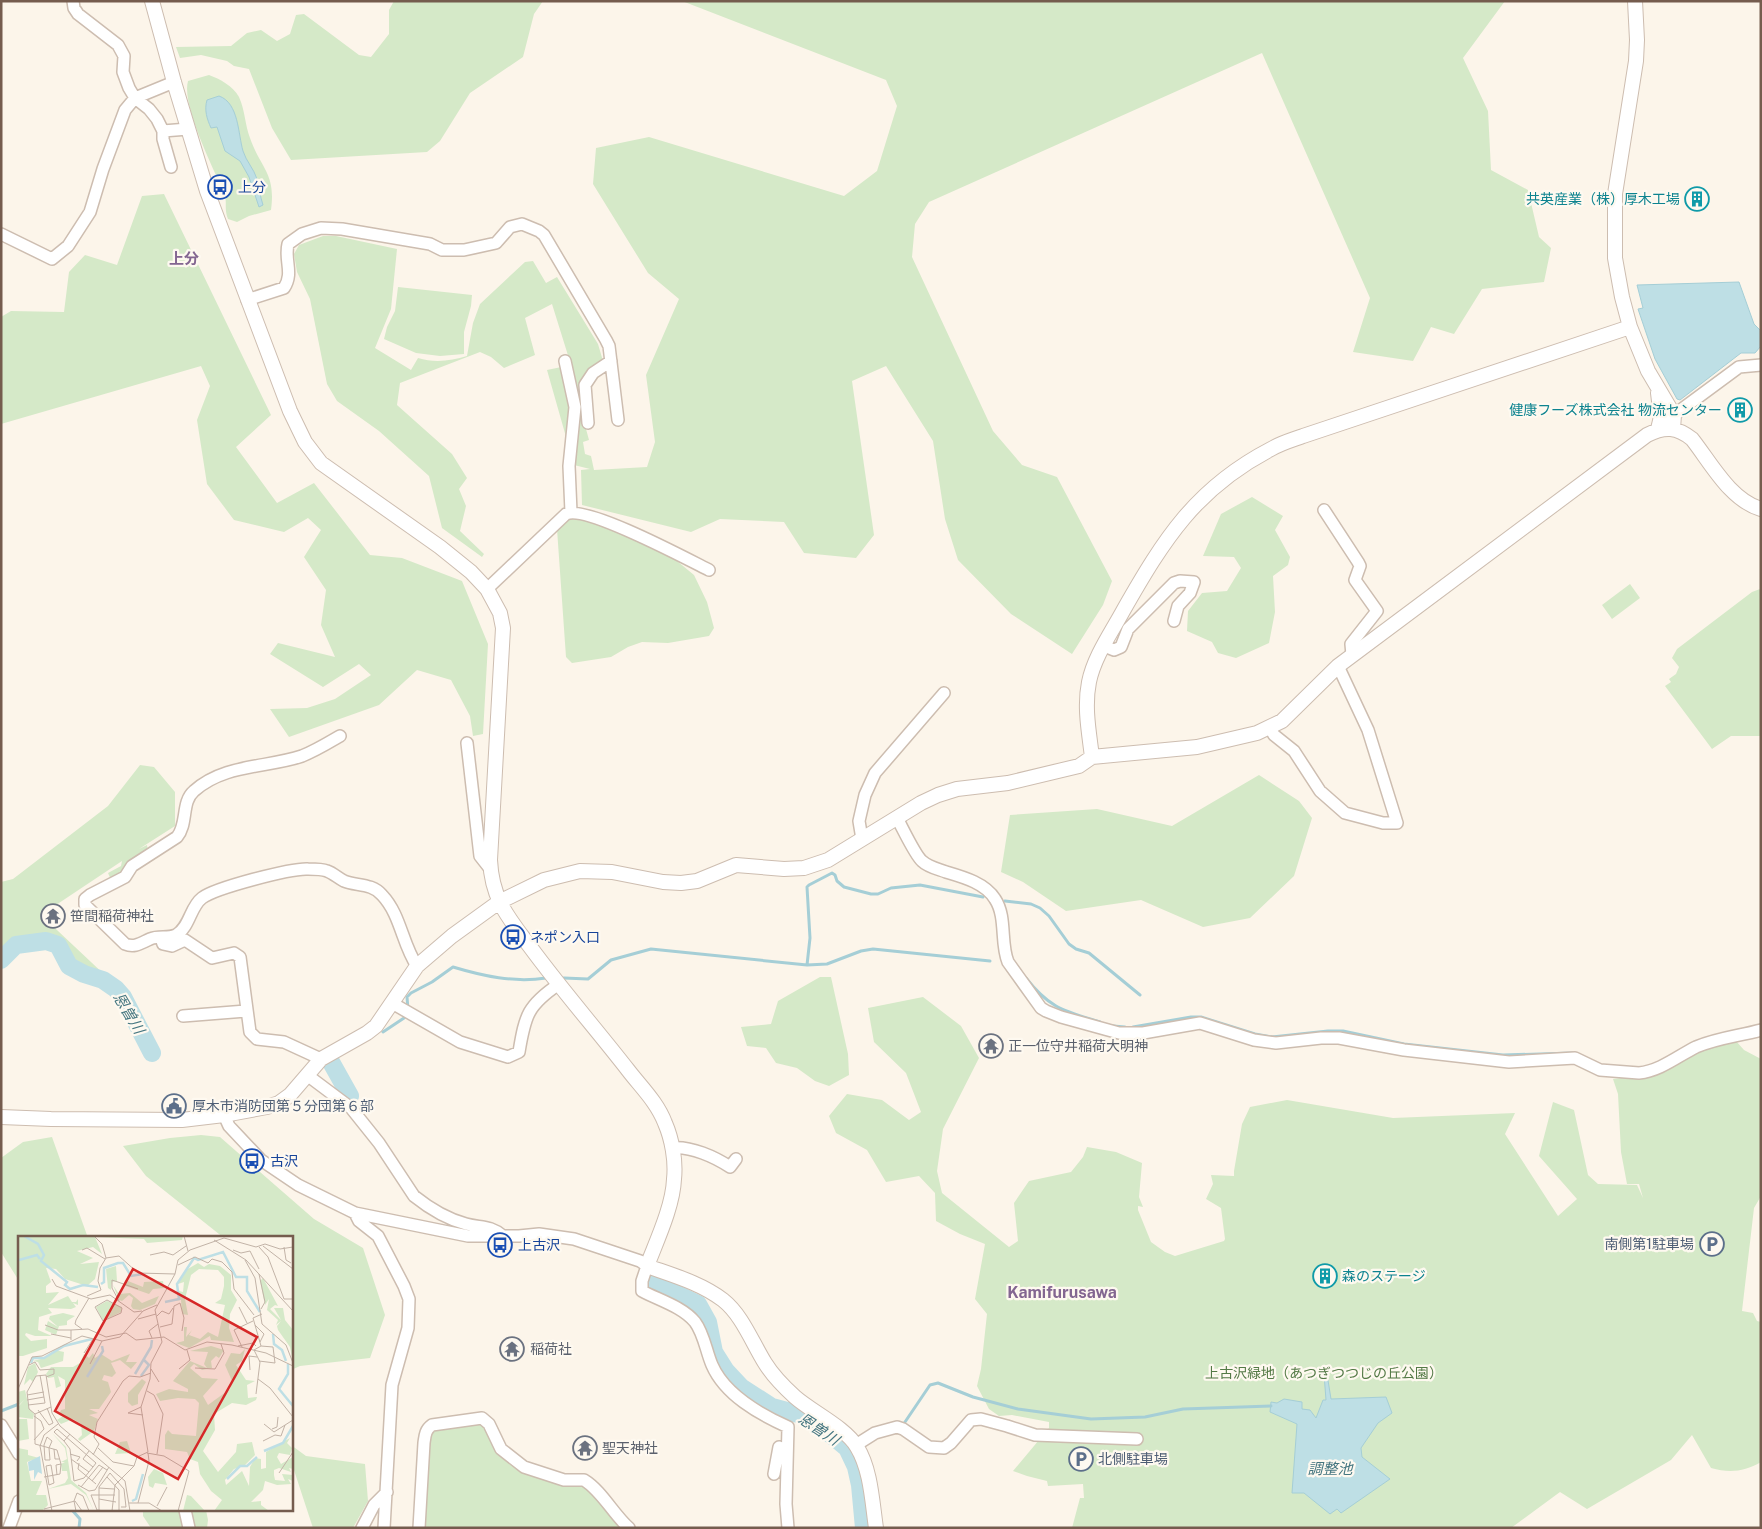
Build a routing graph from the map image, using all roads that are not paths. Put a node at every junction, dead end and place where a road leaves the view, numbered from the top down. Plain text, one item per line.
1 (73, 1) edge
2 (152, 1) edge
3 (1635, 1) edge
4 (174, 82) junction
5 (135, 98) junction
6 (188, 129) junction
7 (163, 131) junction
8 (171, 167) dead end
9 (1, 234) edge
10 (247, 300) junction
11 (1630, 327) junction
12 (565, 361) dead end
13 (611, 361) junction
14 (1761, 365) edge
15 (1658, 390) junction
16 (618, 420) dead end
17 (1673, 422) junction
18 (588, 423) dead end
19 (1658, 429) junction
20 (1761, 509) edge
21 (1324, 510) dead end
22 (571, 512) junction
23 (709, 570) dead end
24 (487, 589) junction
25 (1174, 620) dead end
26 (1104, 646) junction
27 (1352, 655) junction
28 (1338, 666) junction
29 (944, 693) dead end
30 (1270, 728) junction
31 (333, 738) dead end
32 (467, 743) dead end
33 (1092, 757) junction
34 (896, 818) junction
35 (862, 839) junction
36 (491, 870) junction
37 (499, 902) junction
38 (161, 938) junction
39 (417, 966) junction
40 (559, 984) junction
41 (402, 1009) junction
42 (246, 1011) junction
43 (183, 1016) dead end
44 (1761, 1030) edge
45 (321, 1059) junction
46 (307, 1075) junction
47 (224, 1115) junction
48 (1, 1116) edge
49 (672, 1148) junction
50 (736, 1159) dead end
51 (355, 1213) junction
52 (503, 1236) junction
53 (647, 1266) junction
54 (1, 1425) edge
55 (1137, 1439) dead end
56 (856, 1445) junction
57 (779, 1448) dead end
58 (18, 1452) edge
59 (774, 1474) dead end
60 (387, 1492) junction
61 (18, 1504) edge
62 (185, 1512) edge
63 (9, 1528) edge
64 (188, 1528) edge
65 (362, 1528) edge
66 (384, 1528) edge
67 (419, 1528) edge
68 (629, 1528) edge
69 (788, 1528) edge
70 (876, 1528) edge

1 - 5 street
2 - 4 street
3 - 11 street
4 - 5 street
4 - 6 street
5 - 7 street
5 - 9 street
6 - 7 street
6 - 10 street
7 - 8 street
10 - 13 street
10 - 24 street
11 - 15 street
11 - 26 street
12 - 22 street
13 - 16 street
13 - 18 street
14 - 17 street
15 - 17 street
15 - 19 street
17 - 19 street
17 - 20 street
19 - 27 street
21 - 27 street
22 - 23 street
22 - 24 street
24 - 36 street
25 - 26 street
26 - 33 street
27 - 28 street
28 - 30 street
28 - 30 street
29 - 35 street
30 - 33 street
31 - 38 street
32 - 36 street
33 - 34 street
34 - 35 street
34 - 44 street
35 - 37 street
36 - 37 street
37 - 39 street
37 - 40 street
38 - 39 street
38 - 42 street
39 - 41 street
40 - 41 street
40 - 49 street
41 - 45 street
42 - 43 street
42 - 45 street
45 - 46 street
46 - 47 street
46 - 52 street
47 - 48 street
47 - 51 street
49 - 50 street
49 - 53 street
51 - 52 street
51 - 60 street
52 - 53 street
53 - 56 street
53 - 69 street
54 - 58 street
55 - 56 street
56 - 70 street
57 - 59 street
60 - 65 street
60 - 66 street
61 - 63 street
62 - 64 street
67 - 68 street

